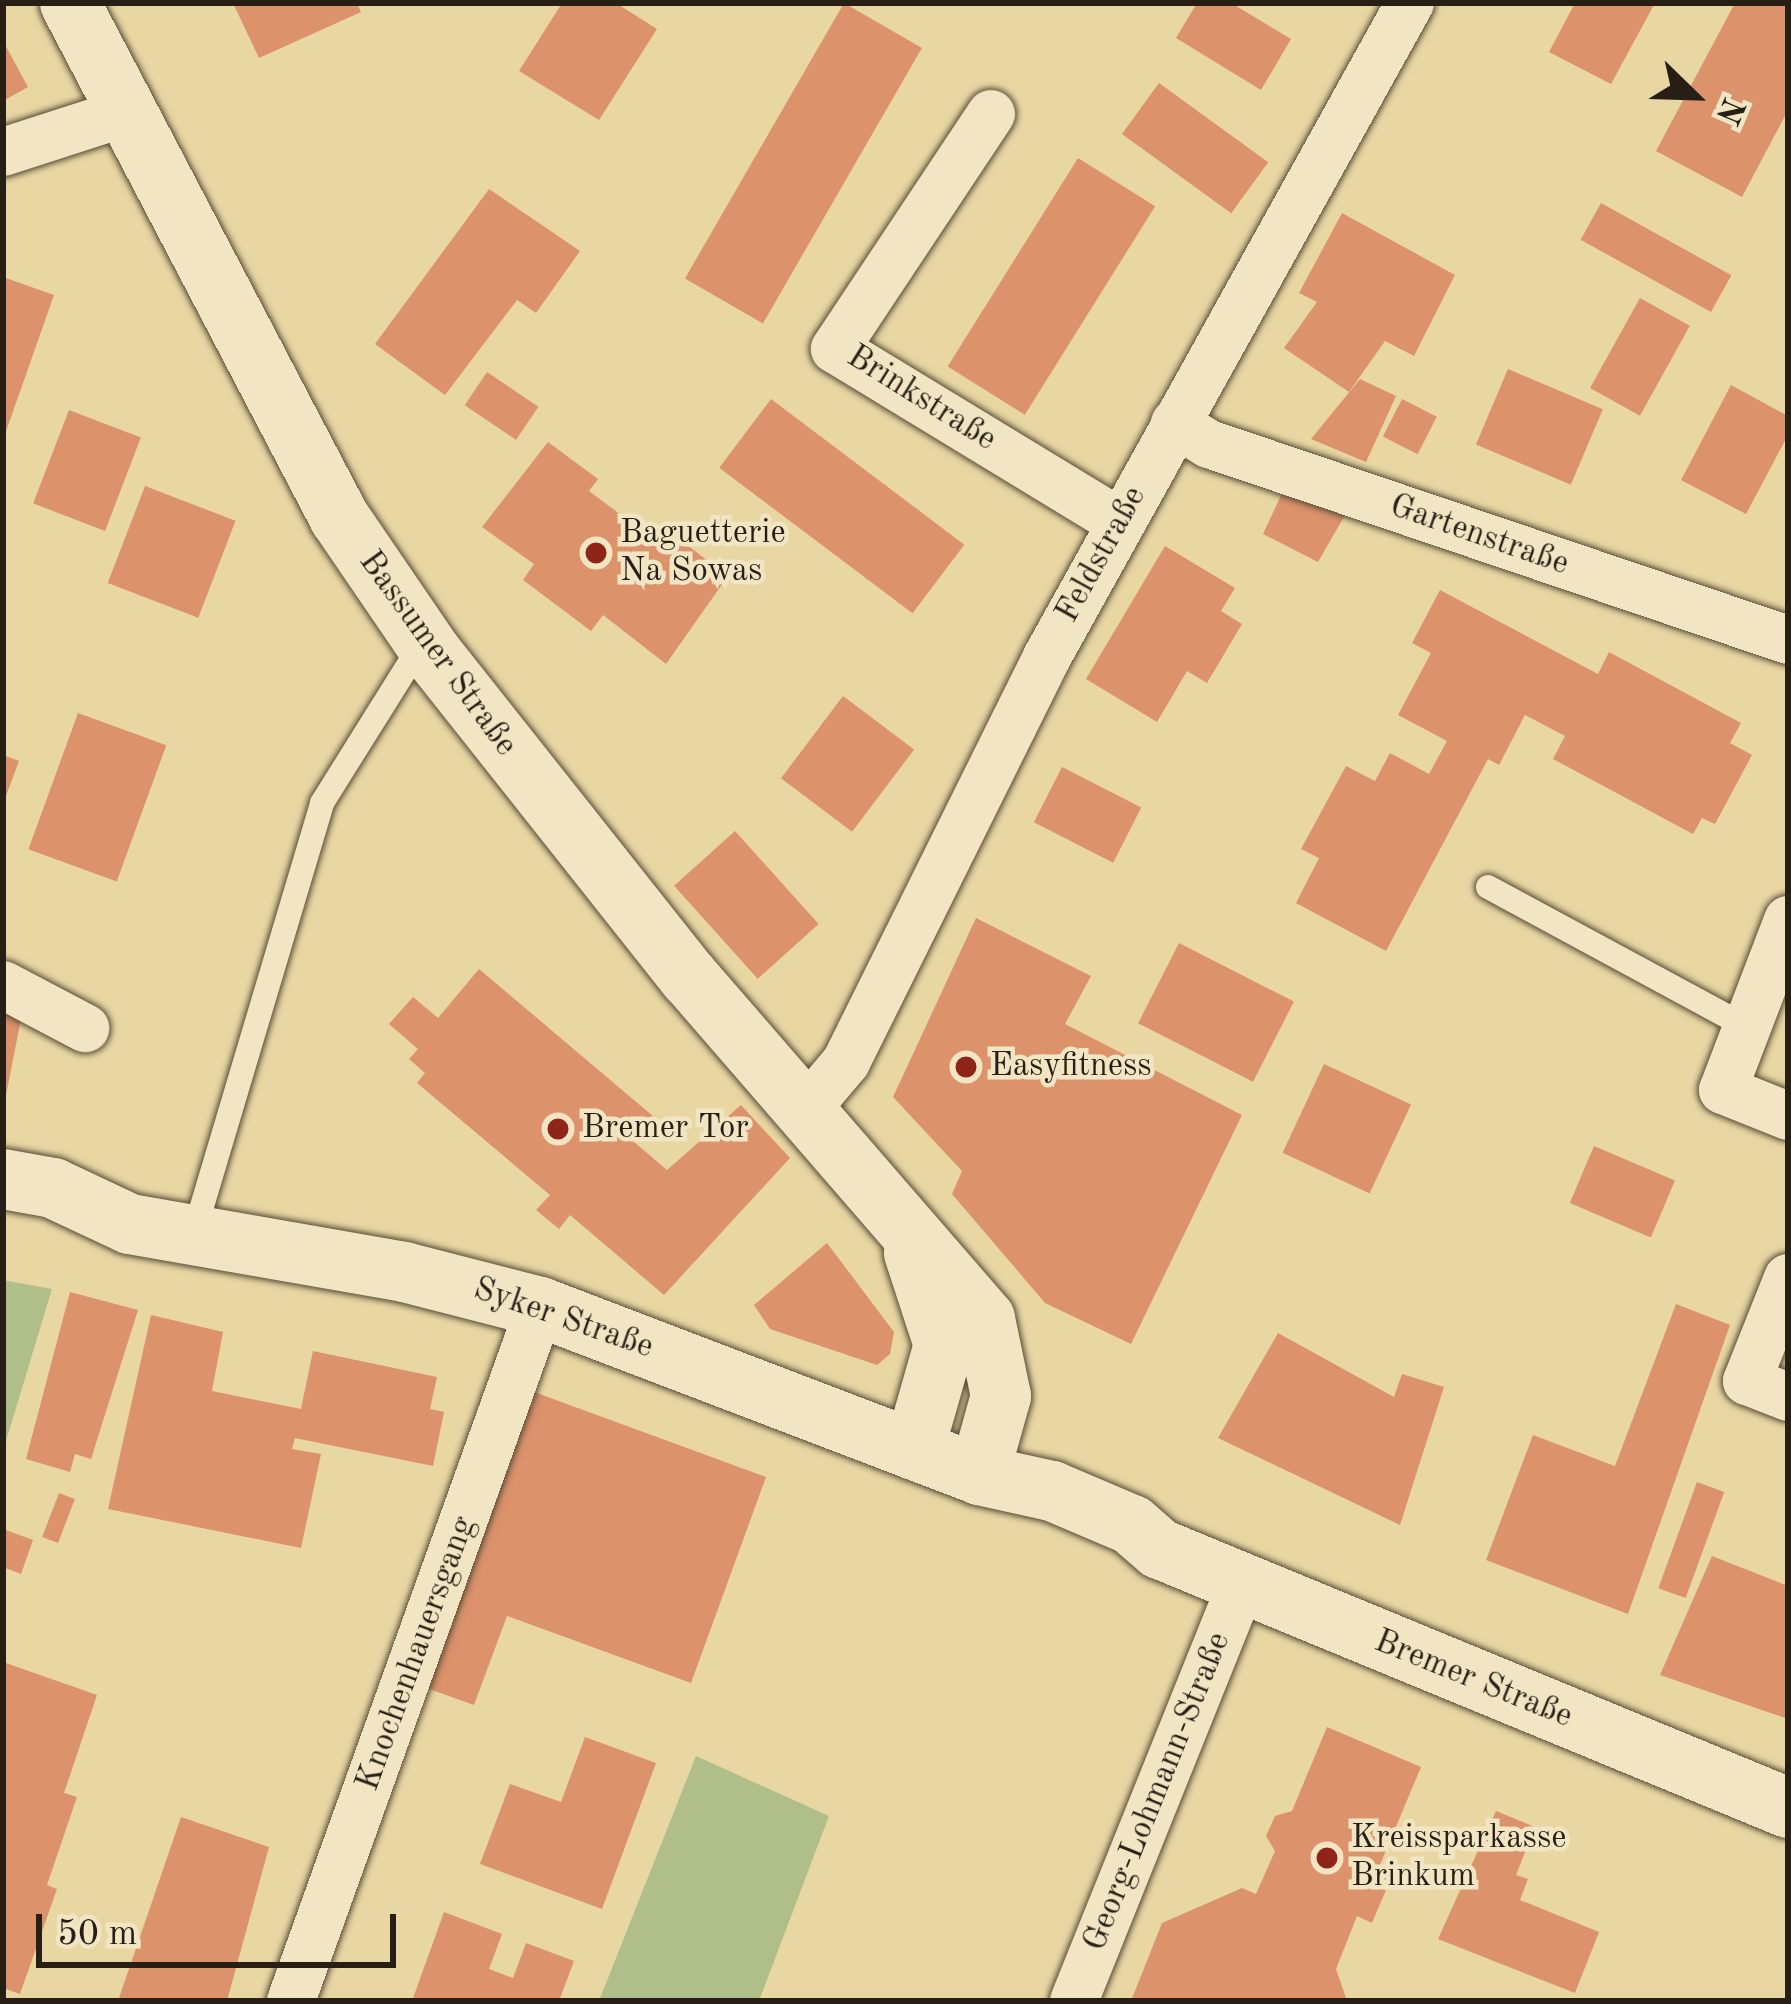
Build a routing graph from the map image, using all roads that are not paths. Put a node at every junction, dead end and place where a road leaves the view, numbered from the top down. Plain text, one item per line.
1 (70, 3) edge
2 (1410, 3) edge
3 (124, 113) junction
4 (991, 114) dead end
5 (3, 152) edge
6 (1175, 423) junction
7 (1119, 522) junction
8 (1788, 640) edge
9 (424, 641) junction
10 (1488, 887) dead end
11 (1788, 920) edge
12 (3, 985) edge
13 (1745, 1026) junction
14 (86, 1028) dead end
15 (804, 1112) junction
16 (1788, 1116) edge
17 (3, 1179) edge
18 (3, 1220) edge
19 (130, 1224) junction
20 (194, 1234) junction
21 (907, 1237) junction
22 (1788, 1278) edge
23 (540, 1307) junction
24 (1788, 1397) edge
25 (914, 1450) junction
26 (979, 1475) junction
27 (1242, 1583) junction
28 (1788, 1808) edge
29 (291, 2001) edge
30 (1074, 2001) edge

1 - 3 street, Bassumer Straße
2 - 6 street, Feldstraße
3 - 5 street
3 - 9 street, Bassumer Straße
4 - 7 street, Brinkstraße
6 - 7 street, Feldstraße
6 - 8 street, Gartenstraße
7 - 15 street, Feldstraße
9 - 15 street, Bassumer Straße
9 - 20 lane
10 - 13 lane
11 - 13 street
12 - 14 street
13 - 16 street
15 - 21 street, Bassumer Straße
17 - 19 street, Syker Straße
18 - 19 street, Syker Straße
19 - 20 street, Syker Straße
20 - 23 street, Syker Straße
21 - 25 street, Bassumer Straße
21 - 26 street, Bassumer Straße
22 - 24 street
23 - 25 street, Syker Straße
23 - 29 street, Knochenhauersgang
25 - 26 street, Syker Straße
26 - 27 street, Bremer Straße
27 - 28 street, Bremer Straße
27 - 30 street, Georg-Lohmann-Straße

